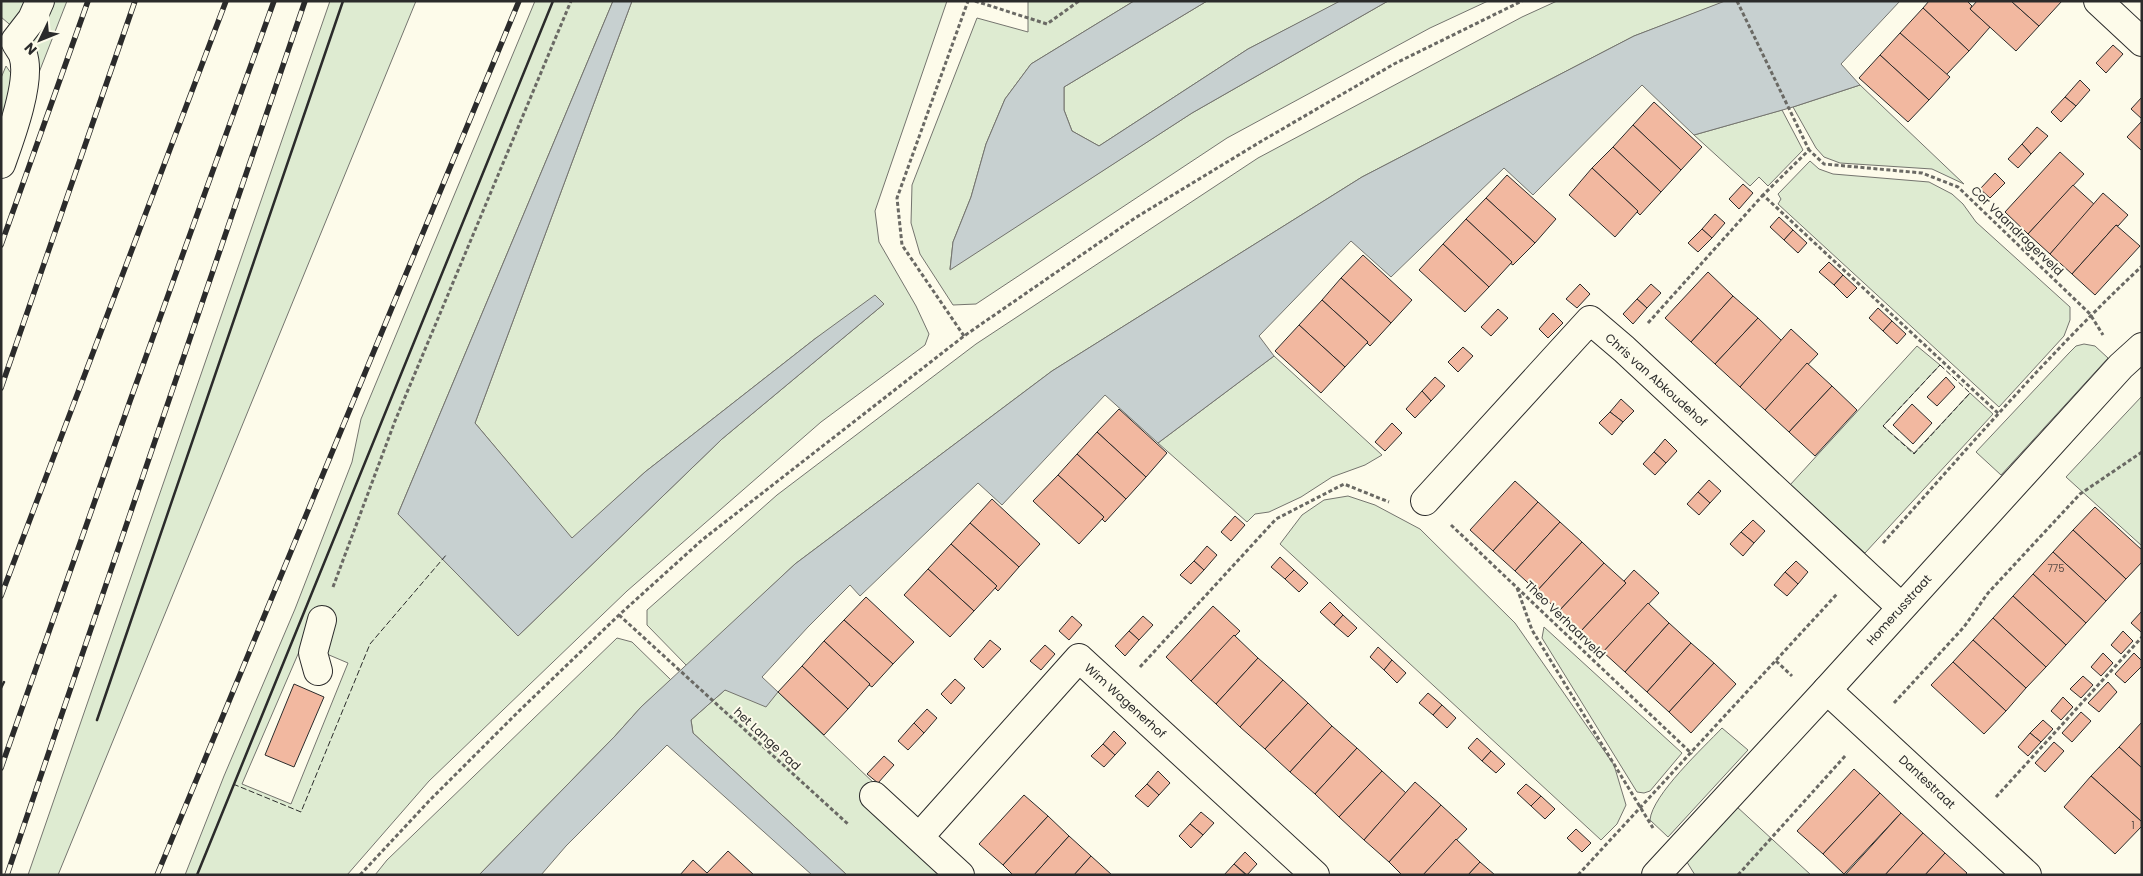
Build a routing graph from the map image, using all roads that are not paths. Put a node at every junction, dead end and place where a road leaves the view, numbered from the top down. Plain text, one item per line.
1 (40, 1) edge
2 (2098, 1) edge
3 (8, 36) edge
4 (2142, 42) edge
5 (1, 164) edge
6 (2142, 347) edge
7 (1425, 501) road end
8 (1901, 607) junction
9 (322, 620) road end
10 (318, 671) dead end
11 (1827, 690) junction
12 (874, 796) dead end
13 (929, 826) dead end
14 (1664, 867) edge
15 (960, 875) edge
16 (1315, 875) edge
17 (2027, 875) edge

1 - 3 street
2 - 4 street
3 - 5 street
6 - 8 street, Homerusstraat
7 - 8 street, Chris van Abkoudehof
8 - 11 street, Homerusstraat
9 - 10 street
11 - 14 street, Homerusstraat
11 - 17 street, Dantestraat
12 - 15 street
13 - 16 street, Wim Wagenerhof

